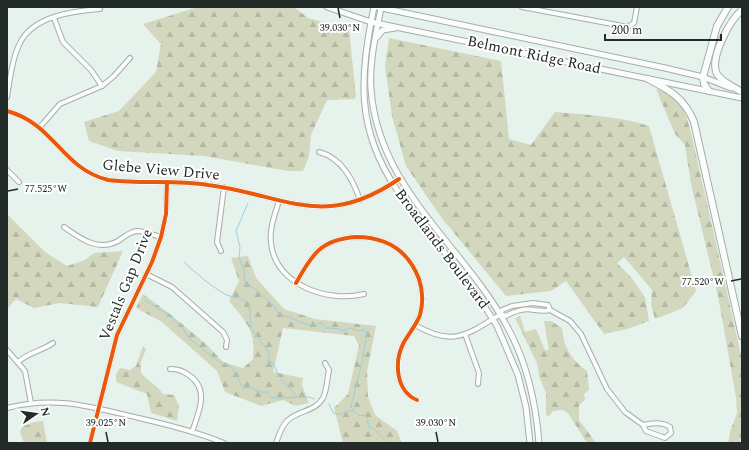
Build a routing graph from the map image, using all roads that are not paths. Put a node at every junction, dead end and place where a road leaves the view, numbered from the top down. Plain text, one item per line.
1 (327, 7) edge
2 (374, 7) edge
3 (380, 7) edge
4 (522, 7) edge
5 (637, 7) edge
6 (728, 7) edge
7 (100, 9) dead end
8 (742, 10) edge
9 (54, 18) junction
10 (371, 22) junction
11 (378, 23) junction
12 (399, 27) junction
13 (374, 42) junction
14 (130, 58) dead end
15 (703, 77) junction
16 (648, 79) junction
17 (102, 86) junction
18 (709, 91) junction
19 (742, 92) edge
20 (7, 97) edge
21 (742, 98) edge
22 (7, 111) edge
23 (40, 127) junction
24 (319, 152) dead end
25 (7, 170) edge
26 (399, 179) junction
27 (19, 182) dead end
28 (167, 182) junction
29 (392, 183) junction
30 (224, 187) junction
31 (360, 200) junction
32 (279, 201) junction
33 (64, 227) dead end
34 (161, 237) junction
35 (221, 251) dead end
36 (146, 274) junction
37 (296, 282) junction
38 (364, 294) dead end
39 (500, 315) junction
40 (494, 319) junction
41 (415, 325) junction
42 (465, 334) junction
43 (742, 336) edge
44 (53, 343) dead end
45 (226, 347) dead end
46 (7, 350) edge
47 (18, 362) junction
48 (325, 363) dead end
49 (170, 369) dead end
50 (478, 384) dead end
51 (417, 400) dead end
52 (30, 403) junction
53 (7, 408) edge
54 (98, 408) junction
55 (643, 425) junction
56 (192, 432) junction
57 (90, 443) edge
58 (224, 443) edge
59 (276, 443) edge
60 (530, 443) edge
61 (540, 443) edge

1 - 10 main road, Belmont Ridge Road
2 - 10 main road, Broadlands Boulevard
3 - 11 main road, Broadlands Boulevard
3 - 15 main road, Belmont Ridge Road
4 - 5 street
6 - 15 highway
7 - 9 street
8 - 19 highway
9 - 17 street
9 - 20 street
10 - 11 main road, Belmont Ridge Road
10 - 29 main road, Broadlands Boulevard
11 - 12 main road, Belmont Ridge Road
11 - 13 main road, Broadlands Boulevard
12 - 13 main road
12 - 16 main road, Belmont Ridge Road
13 - 26 main road, Broadlands Boulevard
14 - 17 street
15 - 18 highway
15 - 19 main road, Belmont Ridge Road
16 - 18 main road, Belmont Ridge Road
16 - 43 highway
17 - 23 street
18 - 21 main road, Belmont Ridge Road
22 - 23 street, Glebe View Drive
23 - 28 street, Glebe View Drive
24 - 31 street
25 - 27 street
26 - 29 street, Glebe View Drive
26 - 39 main road, Broadlands Boulevard
28 - 30 street, Glebe View Drive
28 - 34 street, Vestals Gap Drive
29 - 31 street, Glebe View Drive
29 - 40 main road, Broadlands Boulevard
30 - 32 street, Glebe View Drive
30 - 35 street
31 - 32 street, Glebe View Drive
32 - 37 street
33 - 34 street
34 - 36 street, Vestals Gap Drive
36 - 45 street
36 - 54 street, Vestals Gap Drive
37 - 38 street
37 - 41 street
39 - 40 street
39 - 55 street
39 - 61 main road, Broadlands Boulevard
40 - 42 street
40 - 60 main road, Broadlands Boulevard
41 - 42 street
41 - 51 street
42 - 50 street
44 - 47 street
46 - 47 street
47 - 52 street
48 - 59 street
49 - 56 street
52 - 53 street
52 - 54 street
54 - 56 street
54 - 57 street, Vestals Gap Drive
55 - 55 street
56 - 58 street

